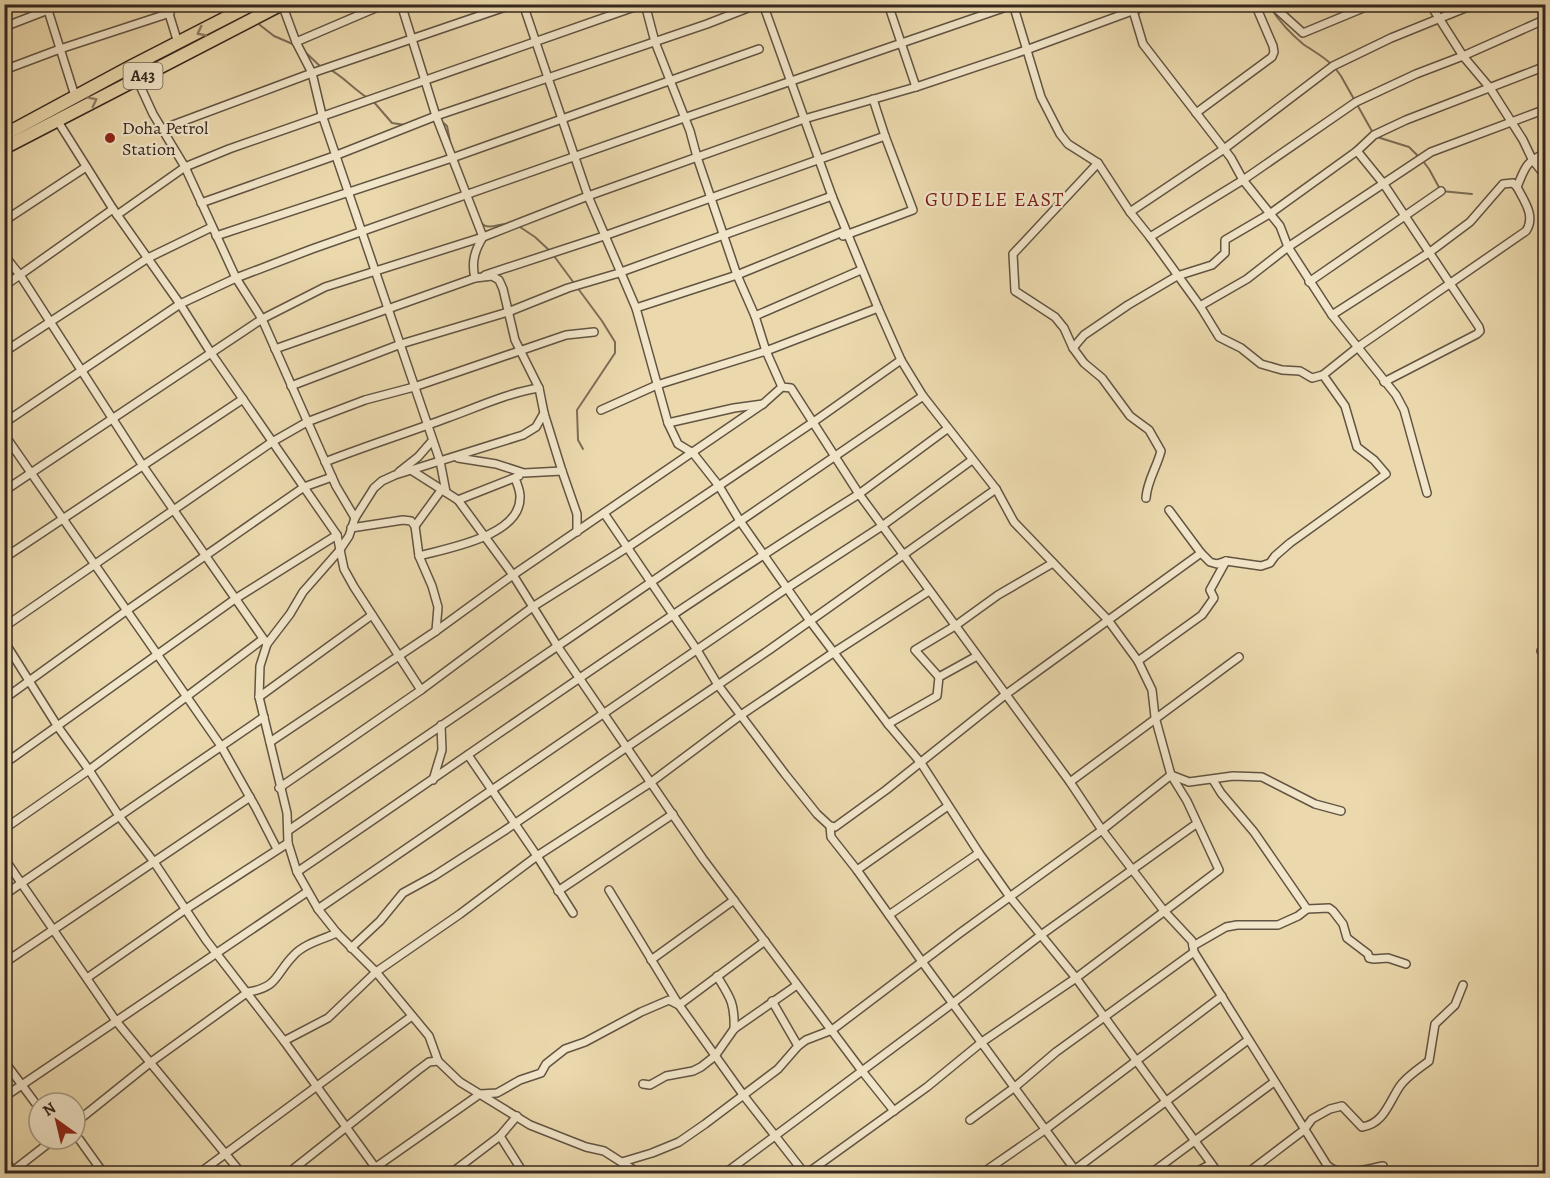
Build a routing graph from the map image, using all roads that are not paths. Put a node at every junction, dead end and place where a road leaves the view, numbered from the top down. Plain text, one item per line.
1 (166, 4) edge
2 (253, 4) edge
3 (282, 4) edge
4 (385, 4) edge
5 (401, 4) edge
6 (514, 4) edge
7 (523, 4) edge
8 (644, 4) edge
9 (761, 4) edge
10 (888, 4) edge
11 (1151, 4) edge
12 (1255, 4) edge
13 (1271, 4) edge
14 (1373, 4) edge
15 (1430, 4) edge
16 (1475, 4) edge
17 (1014, 5) edge
18 (47, 7) edge
19 (1132, 8) edge
20 (170, 13) junction
21 (1440, 19) junction
22 (1545, 20) edge
23 (4, 27) edge
24 (413, 40) junction
25 (296, 42) junction
26 (535, 42) junction
27 (656, 42) junction
28 (178, 43) junction
29 (902, 44) junction
30 (60, 48) junction
31 (759, 49) dead end
32 (1026, 50) junction
33 (1463, 56) junction
34 (1545, 66) edge
35 (130, 67) junction
36 (4, 69) edge
37 (312, 73) junction
38 (137, 79) junction
39 (425, 79) junction
40 (547, 79) junction
41 (670, 81) junction
42 (791, 83) junction
43 (916, 87) junction
44 (1490, 88) junction
45 (75, 96) junction
46 (873, 99) junction
47 (1545, 109) edge
48 (1196, 113) junction
49 (322, 115) junction
50 (436, 116) junction
51 (561, 118) junction
52 (684, 118) junction
53 (804, 119) junction
54 (57, 120) junction
55 (1511, 123) junction
56 (162, 129) junction
57 (4, 135) edge
58 (885, 136) junction
59 (4, 148) edge
60 (1224, 149) junction
61 (1357, 151) junction
62 (1545, 153) edge
63 (337, 154) junction
64 (574, 157) junction
65 (697, 157) junction
66 (452, 158) junction
67 (819, 159) junction
68 (1532, 159) junction
69 (1098, 163) junction
70 (86, 167) junction
71 (185, 167) junction
72 (1545, 177) edge
73 (1243, 180) junction
74 (1383, 183) junction
75 (1517, 187) junction
76 (1441, 191) dead end
77 (350, 192) junction
78 (467, 196) junction
79 (588, 196) junction
80 (832, 196) junction
81 (711, 197) junction
82 (201, 203) junction
83 (115, 212) junction
84 (1130, 212) junction
85 (1271, 213) junction
86 (1406, 217) junction
87 (4, 221) edge
88 (212, 227) junction
89 (362, 231) junction
90 (843, 234) junction
91 (216, 236) junction
92 (604, 236) junction
93 (724, 236) junction
94 (483, 237) junction
95 (1150, 237) junction
96 (1288, 247) junction
97 (1430, 252) junction
98 (4, 255) edge
99 (148, 258) junction
100 (374, 270) junction
101 (861, 270) junction
102 (620, 272) junction
103 (20, 275) junction
104 (484, 275) junction
105 (737, 275) junction
106 (1177, 276) junction
107 (236, 278) junction
108 (475, 278) junction
109 (1310, 282) junction
110 (1450, 284) junction
111 (4, 286) edge
112 (180, 304) junction
113 (1200, 306) junction
114 (636, 308) junction
115 (878, 308) junction
116 (389, 309) junction
117 (508, 312) junction
118 (1332, 315) junction
119 (754, 316) junction
120 (262, 319) junction
121 (50, 324) junction
122 (594, 332) dead end
123 (401, 344) junction
124 (1358, 347) junction
125 (1073, 348) junction
126 (275, 349) junction
127 (520, 351) junction
128 (766, 351) junction
129 (4, 352) edge
130 (211, 353) junction
131 (901, 360) junction
132 (82, 371) junction
133 (1323, 375) junction
134 (1384, 382) junction
135 (657, 385) junction
136 (291, 386) junction
137 (414, 387) junction
138 (782, 387) junction
139 (539, 388) junction
140 (923, 396) junction
141 (243, 399) junction
142 (763, 404) junction
143 (601, 410) dead end
144 (544, 413) junction
145 (112, 419) junction
146 (307, 422) junction
147 (4, 423) edge
148 (668, 423) junction
149 (812, 423) junction
150 (428, 425) junction
151 (947, 429) junction
152 (4, 434) edge
153 (432, 441) junction
154 (272, 442) junction
155 (693, 453) junction
156 (834, 456) junction
157 (455, 457) junction
158 (972, 460) junction
159 (440, 461) junction
160 (325, 462) junction
161 (143, 466) junction
162 (411, 470) junction
163 (562, 471) junction
164 (31, 473) junction
165 (524, 473) junction
166 (395, 475) junction
167 (333, 477) junction
168 (515, 478) junction
169 (719, 486) junction
170 (304, 487) junction
171 (996, 489) junction
172 (444, 490) junction
173 (4, 491) edge
174 (1427, 493) dead end
175 (859, 494) junction
176 (1146, 498) dead end
177 (458, 500) junction
178 (174, 510) junction
179 (1169, 510) dead end
180 (604, 513) junction
181 (355, 518) junction
182 (62, 519) junction
183 (740, 521) junction
184 (415, 526) junction
185 (882, 526) junction
186 (351, 528) junction
187 (577, 532) junction
188 (337, 535) junction
189 (485, 537) junction
190 (628, 547) junction
191 (339, 551) junction
192 (1201, 553) junction
193 (763, 554) junction
194 (904, 554) junction
195 (419, 556) junction
196 (4, 558) edge
197 (1226, 561) junction
198 (1053, 563) junction
199 (94, 565) junction
200 (513, 575) junction
201 (650, 582) junction
202 (787, 588) junction
203 (929, 591) junction
204 (235, 598) junction
205 (534, 606) junction
206 (126, 611) junction
207 (372, 615) junction
208 (673, 616) junction
209 (1108, 620) junction
210 (810, 621) junction
211 (955, 626) junction
212 (4, 627) edge
213 (436, 630) junction
214 (4, 641) edge
215 (265, 642) junction
216 (558, 647) junction
217 (697, 650) junction
218 (833, 653) junction
219 (158, 656) junction
220 (399, 656) junction
221 (977, 656) junction
222 (1239, 657) dead end
223 (1138, 661) junction
224 (939, 676) junction
225 (580, 677) junction
226 (31, 681) junction
227 (718, 685) junction
228 (421, 690) junction
229 (1005, 695) junction
230 (186, 697) junction
231 (259, 697) junction
232 (4, 699) edge
233 (604, 714) junction
234 (741, 716) junction
235 (264, 717) junction
236 (1155, 717) junction
237 (888, 724) junction
238 (441, 726) junction
239 (58, 728) junction
240 (270, 742) junction
241 (221, 746) junction
242 (625, 747) junction
243 (468, 755) junction
244 (921, 763) junction
245 (4, 764) edge
246 (89, 770) junction
247 (1172, 775) junction
248 (433, 780) junction
249 (1214, 780) junction
250 (1070, 782) junction
251 (650, 783) junction
252 (279, 788) junction
253 (492, 790) junction
254 (250, 797) junction
255 (948, 806) junction
256 (1341, 811) dead end
257 (673, 814) junction
258 (118, 816) junction
259 (1197, 824) junction
260 (830, 826) junction
261 (4, 829) edge
262 (289, 830) junction
263 (1102, 830) junction
264 (288, 843) junction
265 (276, 849) junction
266 (979, 853) junction
267 (537, 856) junction
268 (4, 858) edge
269 (154, 862) junction
270 (1132, 869) junction
271 (857, 870) junction
272 (297, 872) junction
273 (22, 883) junction
274 (609, 890) dead end
275 (558, 891) junction
276 (307, 892) junction
277 (4, 895) edge
278 (1010, 897) junction
279 (734, 900) junction
280 (186, 909) junction
281 (318, 909) junction
282 (1307, 909) junction
283 (1164, 910) junction
284 (573, 913) dead end
285 (890, 915) junction
286 (54, 930) junction
287 (337, 933) junction
288 (1041, 934) junction
289 (765, 940) junction
290 (351, 948) junction
291 (1194, 949) junction
292 (218, 954) junction
293 (651, 960) junction
294 (4, 963) edge
295 (923, 963) junction
296 (1406, 964) dead end
297 (376, 972) junction
298 (717, 976) junction
299 (87, 978) junction
300 (1076, 978) junction
301 (797, 985) junction
302 (1463, 985) dead end
303 (248, 992) junction
304 (1222, 996) junction
305 (772, 1001) junction
306 (953, 1003) junction
307 (679, 1005) junction
308 (412, 1016) junction
309 (1104, 1017) junction
310 (116, 1021) junction
311 (734, 1029) junction
312 (832, 1030) junction
313 (284, 1041) junction
314 (1248, 1041) junction
315 (982, 1042) junction
316 (798, 1046) junction
317 (715, 1056) junction
318 (1136, 1060) junction
319 (4, 1061) edge
320 (438, 1061) junction
321 (151, 1062) junction
322 (862, 1071) junction
323 (1274, 1082) junction
324 (643, 1084) dead end
325 (22, 1085) junction
326 (316, 1085) junction
327 (1015, 1087) junction
328 (27, 1092) edge
329 (480, 1094) junction
330 (744, 1096) junction
331 (4, 1097) edge
332 (1166, 1102) junction
333 (894, 1111) junction
334 (87, 1113) edge
335 (517, 1116) junction
336 (970, 1120) dead end
337 (345, 1127) junction
338 (1046, 1129) junction
339 (1304, 1130) junction
340 (774, 1135) junction
341 (500, 1136) junction
342 (1195, 1142) junction
343 (87, 1150) edge
344 (38, 1151) edge
345 (225, 1153) junction
346 (4, 1159) edge
347 (622, 1162) junction
348 (1211, 1164) junction
349 (1383, 1166) dead end
350 (377, 1170) edge
351 (11, 1172) edge
352 (1074, 1172) edge
353 (104, 1173) edge
354 (198, 1173) edge
355 (242, 1173) edge
356 (287, 1173) edge
357 (366, 1173) edge
358 (450, 1173) edge
359 (524, 1173) edge
360 (640, 1173) edge
361 (724, 1173) edge
362 (805, 1173) edge
363 (981, 1173) edge
364 (1150, 1173) edge
365 (1180, 1173) edge
366 (1219, 1173) edge
367 (1246, 1173) edge

1 - 20 street
2 -> 28 highway, A43
3 - 25 street
3 - 38 highway, A43
4 - 25 street
5 - 24 street
6 - 24 street
7 - 26 street
8 - 26 street
8 - 27 street
9 - 27 street
9 - 42 street
10 - 29 street
11 - 19 street
12 - 48 street
13 - 14 street
15 - 21 street
16 - 21 street
17 - 29 street
17 - 32 street
18 - 23 street
18 - 30 street
19 - 32 street
19 - 48 street
20 - 28 street
20 - 30 street
21 - 33 street
21 - 60 street
22 - 33 street
24 - 37 street
24 - 39 street
25 - 37 street
26 - 39 street
26 - 40 street
27 - 40 street
27 - 41 street
28 - 35 highway, A43
29 - 42 street
29 - 43 street
30 - 36 street
30 - 45 street
31 - 41 street
32 - 43 street
32 - 69 street
33 - 44 street
33 - 73 street
34 - 44 street
35 - 38 street
35 - 45 highway, A43
37 - 49 street
37 - 56 street
54 -> 38 highway, A43
38 - 56 street
39 - 49 street
39 - 50 street
40 - 50 street
40 - 51 street
41 - 51 street
41 - 52 street
42 - 52 street
42 - 53 street
43 - 46 street
44 - 55 street
44 - 61 street
45 - 57 highway, A43
46 - 53 street
46 - 58 street
47 - 55 street
48 - 60 street
49 - 63 street
49 - 71 street
50 - 63 street
50 - 66 street
51 - 64 street
51 - 66 street
52 - 64 street
52 - 65 street
53 - 65 street
53 - 67 street
54 - 59 highway, A43
54 - 70 street
55 - 68 street
55 - 74 street
56 - 71 street
58 - 67 street
58 - 90 street
60 - 73 street
60 - 84 street
61 - 74 street
61 - 85 street
62 - 68 street
63 - 77 street
63 - 82 street
64 - 78 street
64 - 79 street
65 - 79 street
65 - 81 street
66 - 77 street
66 - 78 street
67 - 80 street
67 - 81 street
68 - 72 street
68 - 75 street
69 - 84 street
69 - 125 street
70 - 83 street
70 - 87 street
71 - 82 street
71 - 83 street
73 - 85 street
73 - 95 street
74 - 86 street
74 - 96 street
75 - 97 street
75 - 110 street
76 - 86 street
77 - 89 street
77 - 91 street
78 - 89 street
78 - 94 street
79 - 92 street
79 - 94 street
80 - 90 street
80 - 93 street
81 - 92 street
81 - 93 street
82 - 88 street
83 - 99 street
83 - 103 street
84 - 95 street
85 - 96 street
85 - 106 street
86 - 97 street
86 - 109 street
88 - 91 street
88 - 99 street
89 - 100 street
89 - 107 street
90 - 101 street
90 - 105 street
91 - 107 street
92 - 102 street
92 - 104 street
93 - 102 street
93 - 105 street
94 - 100 street
94 - 108 street
95 - 106 street
96 - 109 street
96 - 113 street
97 - 110 street
97 - 118 street
98 - 103 street
99 - 112 street
99 - 121 street
100 - 116 street
100 - 120 street
101 - 115 street
101 - 119 street
102 - 114 street
102 - 117 street
103 - 111 street
103 - 121 street
104 - 108 street
104 - 117 street
105 - 114 street
105 - 119 street
106 - 113 street
106 - 125 street
107 - 112 street
107 - 120 street
108 - 116 street
109 - 118 street
110 - 124 street
110 - 134 street
112 - 130 street
112 - 132 street
113 - 133 street
114 - 135 street
115 - 128 street
115 - 131 street
116 - 123 street
116 - 126 street
117 - 123 street
117 - 127 street
118 - 124 street
119 - 128 street
120 - 126 street
120 - 130 street
121 - 129 street
121 - 132 street
122 - 127 street
123 - 136 street
123 - 137 street
124 - 133 street
124 - 134 street
125 - 176 street
126 - 136 street
127 - 137 street
127 - 139 street
128 - 135 street
128 - 138 street
130 - 141 street
130 - 145 street
131 - 140 street
131 - 149 street
132 - 145 street
132 - 147 street
133 - 197 street
134 - 174 street
135 - 143 street
135 - 148 street
136 - 146 street
137 - 146 street
137 - 150 street
138 - 142 street
138 - 149 street
139 - 144 street
139 - 150 street
140 - 151 street
140 - 156 street
141 - 154 street
141 - 161 street
142 - 148 street
142 - 155 street
144 - 157 street
144 - 163 street
145 - 161 street
145 - 164 street
146 - 154 street
146 - 160 street
148 - 155 street
149 - 156 street
149 - 169 street
150 - 153 street
150 - 160 street
151 - 158 street
151 - 175 street
152 - 164 street
153 - 159 street
153 - 166 street
154 - 170 street
154 - 178 street
155 - 169 street
155 - 180 street
156 - 175 street
156 - 183 street
157 - 159 street
157 - 165 street
158 - 171 street
158 - 185 street
159 - 162 street
159 - 172 street
160 - 167 street
161 - 178 street
161 - 182 street
162 - 166 street
162 - 172 street
163 - 165 street
163 - 187 street
164 - 173 street
164 - 182 street
165 - 168 street
166 - 181 street
167 - 170 street
167 - 181 street
168 - 177 street
168 - 189 street
169 - 183 street
169 - 190 street
170 - 188 street
170 - 206 street
171 - 194 street
171 - 198 street
172 - 177 street
172 - 184 street
175 - 185 street
175 - 193 street
177 - 189 street
178 - 199 street
178 - 204 street
179 - 192 street
180 - 187 street
180 - 190 street
181 - 186 street
182 - 196 street
182 - 199 street
183 - 193 street
183 - 201 street
184 - 186 street
184 - 195 street
185 - 194 street
185 - 202 street
186 - 191 street
187 - 200 street
188 - 191 street
188 - 204 street
189 - 195 street
189 - 200 street
190 - 201 street
190 - 205 street
191 - 207 street
191 - 215 street
192 - 197 street
192 - 209 street
193 - 202 street
193 - 208 street
194 - 203 street
194 - 210 street
195 - 213 street
197 - 223 street
198 - 209 street
198 - 211 street
199 - 206 street
199 - 212 street
200 - 205 street
200 - 213 street
201 - 208 street
201 - 216 street
202 - 210 street
202 - 217 street
203 - 211 street
203 - 218 street
204 - 215 street
204 - 219 street
205 - 216 street
205 - 228 street
206 - 219 street
206 - 226 street
207 - 220 street
207 - 231 street
208 - 217 street
208 - 225 street
209 - 223 street
209 - 229 street
210 - 218 street
210 - 227 street
211 - 221 street
211 - 224 street
213 - 220 street
214 - 226 street
215 - 230 street
215 - 231 street
216 - 225 street
216 - 238 street
217 - 227 street
217 - 233 street
218 - 234 street
218 - 237 street
219 - 230 street
219 - 239 street
220 - 228 street
220 - 240 street
221 - 224 street
221 - 229 street
222 - 236 street
223 - 236 street
224 - 237 street
225 - 233 street
225 - 243 street
226 - 232 street
226 - 239 street
227 - 234 street
227 - 242 street
228 - 252 street
229 - 244 street
229 - 250 street
230 - 241 street
230 - 246 street
231 - 235 street
233 - 242 street
233 - 253 street
234 - 251 street
234 - 260 street
235 - 240 street
235 - 241 street
236 - 247 street
236 - 250 street
237 - 244 street
238 - 248 street
238 - 262 street
239 - 245 street
239 - 246 street
240 - 252 street
241 - 254 street
241 - 258 street
242 - 251 street
242 - 290 street
243 - 248 street
243 - 253 street
244 - 255 street
244 - 260 street
246 - 258 street
246 - 261 street
247 - 249 street
247 - 259 street
247 - 263 street
248 - 272 street
249 - 256 street
249 - 282 street
250 - 263 street
251 - 257 street
251 - 267 street
252 - 262 street
253 - 267 street
253 - 281 street
254 - 265 street
254 - 269 street
255 - 266 street
255 - 271 street
257 - 275 street
257 - 279 street
258 - 269 street
258 - 273 street
259 - 270 street
259 - 283 street
260 - 271 street
262 - 264 street
263 - 270 street
263 - 278 street
264 - 265 street
264 - 272 street
265 - 280 street
266 - 278 street
266 - 285 street
267 - 275 street
267 - 297 street
268 - 273 street
269 - 280 street
269 - 286 street
270 - 283 street
270 - 288 street
271 - 285 street
272 - 276 street
273 - 277 street
273 - 286 street
274 - 293 street
275 - 284 street
276 - 281 street
276 - 292 street
278 - 288 street
278 - 295 street
279 - 289 street
279 - 293 street
280 - 292 street
280 - 299 street
281 - 287 street
282 - 291 street
282 - 296 street
283 - 291 street
283 - 300 street
285 - 295 street
286 - 294 street
286 - 299 street
287 - 290 street
287 - 303 street
288 - 300 street
288 - 306 street
289 - 298 street
289 - 301 street
290 - 297 street
291 - 304 street
291 - 309 street
292 - 303 street
292 - 310 street
293 - 307 street
295 - 306 street
295 - 312 street
297 - 308 street
297 - 313 street
298 - 307 street
298 - 311 street
299 - 310 street
300 - 309 street
300 - 315 street
301 - 305 street
301 - 312 street
302 - 339 street
303 - 313 street
303 - 321 street
304 - 314 street
304 - 318 street
305 - 311 street
305 - 316 street
306 - 315 street
306 - 322 street
307 - 317 street
307 - 329 street
308 - 320 street
308 - 326 street
309 - 318 street
309 - 327 street
310 - 321 street
310 - 325 street
311 - 317 street
312 - 316 street
312 - 322 street
313 - 326 street
314 - 323 street
314 - 332 street
315 - 327 street
315 - 333 street
316 - 330 street
317 - 324 street
317 - 330 street
318 - 332 street
318 - 338 street
319 - 325 street
320 - 329 street
320 - 337 street
321 - 334 street
321 - 345 street
322 - 333 street
322 - 340 street
323 - 339 street
323 - 342 street
325 - 328 street
325 - 331 street
326 - 337 street
326 - 345 street
327 - 336 street
327 - 338 street
329 - 335 street
329 - 350 street
330 - 340 street
330 - 347 street
332 - 342 street
332 - 352 street
333 - 362 street
335 - 341 street
335 - 347 street
337 - 350 street
337 - 356 street
338 - 352 street
338 - 363 street
339 - 349 street
339 - 367 street
340 - 361 street
340 - 362 street
341 - 358 street
341 - 359 street
342 - 348 street
342 - 364 street
343 - 353 street
344 - 351 street
345 - 354 street
345 - 355 street
346 - 351 street
347 - 360 street
348 - 365 street
348 - 366 street
350 - 357 street

